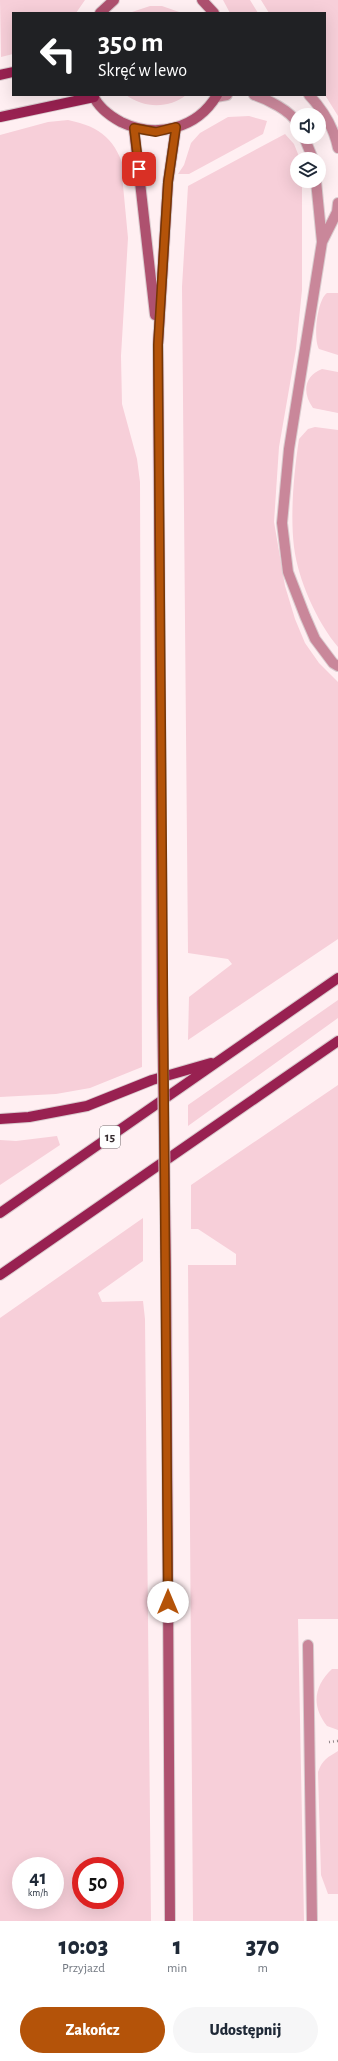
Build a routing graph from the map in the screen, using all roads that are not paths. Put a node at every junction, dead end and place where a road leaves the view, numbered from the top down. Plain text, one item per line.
1 (114, 0) edge
2 (202, 0) edge
3 (101, 12) edge
4 (213, 12) edge
5 (12, 72) edge
6 (0, 75) edge
7 (94, 96) edge
8 (216, 96) edge
9 (258, 96) edge
10 (309, 96) edge
11 (0, 117) edge
12 (290, 117) edge
13 (176, 127) junction
14 (134, 128) junction
15 (338, 148) edge
16 (317, 188) edge
17 (338, 203) edge
18 (322, 242) junction
19 (158, 345) junction
20 (338, 666) edge
21 (338, 978) edge
22 (338, 1041) edge
23 (219, 1061) junction
24 (0, 1119) edge
25 (0, 1213) edge
26 (0, 1275) edge
27 (308, 1645) dead end
28 (170, 1921) edge
29 (312, 1921) edge

1 - 3 main road
2 - 4 main road
5 - 6 main road
7 - 11 main road
7 - 14 main road
8 - 13 main road
9 - 12 lane
10 - 15 lane
13 - 14 main road
13 - 19 main road
14 - 19 main road
16 - 18 lane
17 - 18 lane
18 - 20 lane
19 - 28 main road, bridge
21 - 23 main road, 15
22 - 26 main road
23 - 24 main road
23 - 25 main road, 15
27 - 29 lane

